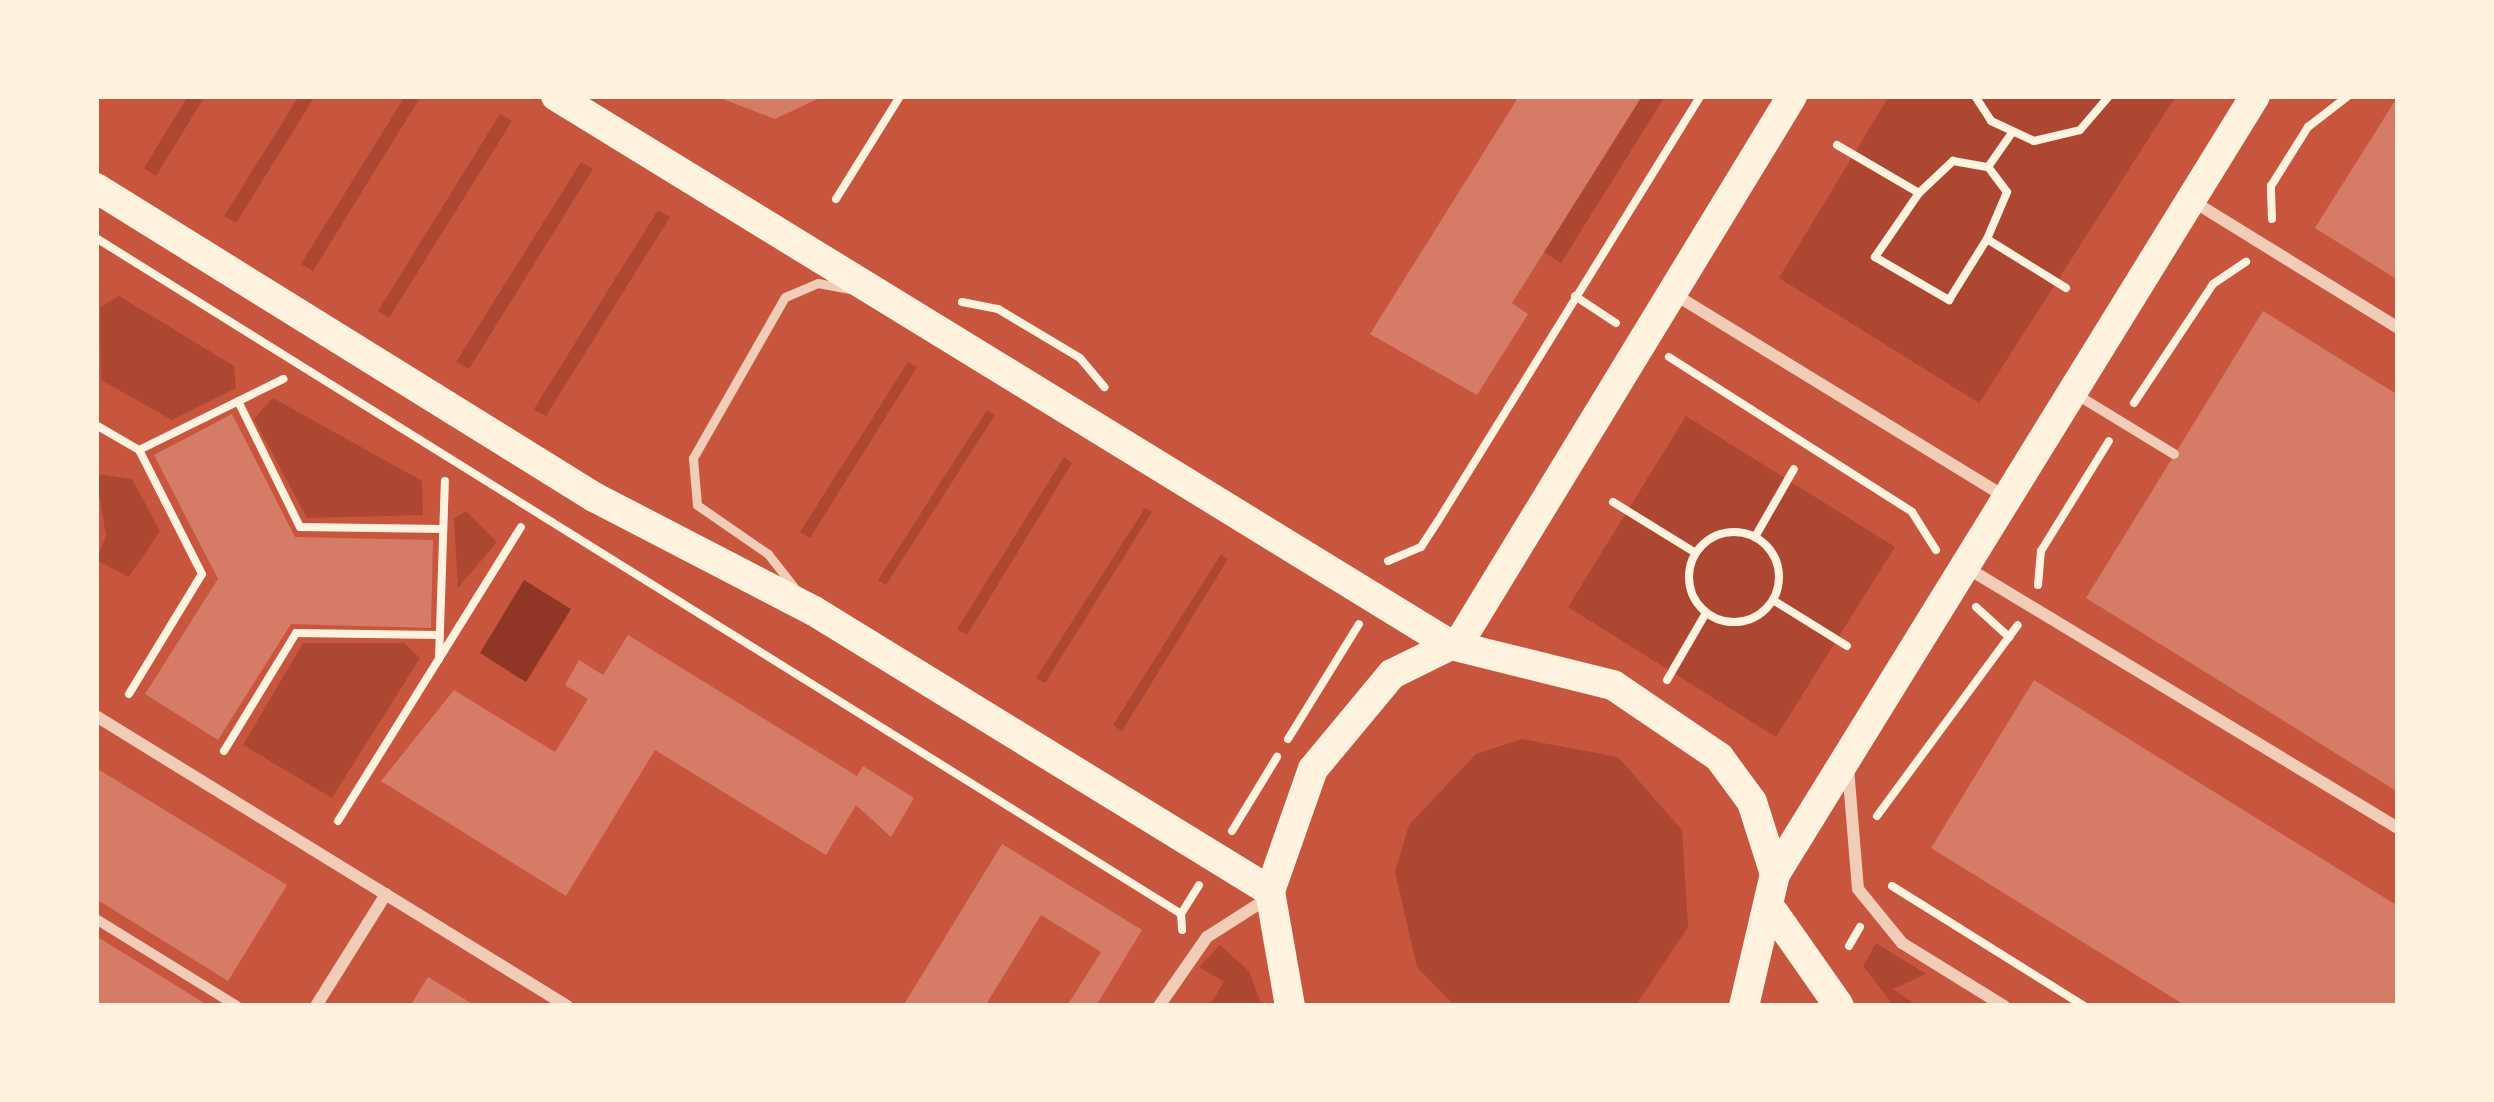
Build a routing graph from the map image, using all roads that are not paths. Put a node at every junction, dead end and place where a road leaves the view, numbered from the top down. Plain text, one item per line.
1 (556, 96) edge
2 (1792, 96) edge
3 (2255, 96) edge
4 (96, 188) edge
5 (2191, 200) junction
6 (1673, 293) junction
7 (900, 300) junction
8 (2398, 328) edge
9 (2071, 392) junction
10 (2174, 454) dead end
11 (2006, 497) junction
12 (1959, 571) junction
13 (814, 611) junction
14 (1454, 645) junction
15 (96, 716) edge
16 (1847, 753) junction
17 (2398, 828) edge
18 (1775, 874) junction
19 (386, 894) junction
20 (1270, 894) junction
21 (1774, 913) junction
22 (96, 919) edge
23 (237, 1006) edge
24 (316, 1006) edge
25 (567, 1006) edge
26 (1160, 1006) edge
27 (1290, 1006) edge
28 (1744, 1006) edge
29 (1839, 1006) edge
30 (2004, 1006) edge

1 - 7 main road
2 - 6 main road
3 - 5 main road
4 - 13 main road
5 - 8 street
5 - 9 main road
6 - 11 street
6 - 14 main road
7 - 13 lane
7 - 14 main road
9 - 10 street
9 - 11 main road
11 - 12 main road
12 - 16 main road
12 - 17 street
13 - 20 main road
14 - 18 main road
14 - 20 main road
15 - 19 street
16 - 18 main road
16 - 30 street
18 - 21 main road
19 - 24 street
19 - 25 street
20 - 26 street
20 - 27 main road
21 - 28 main road
21 - 29 main road
22 - 23 street

